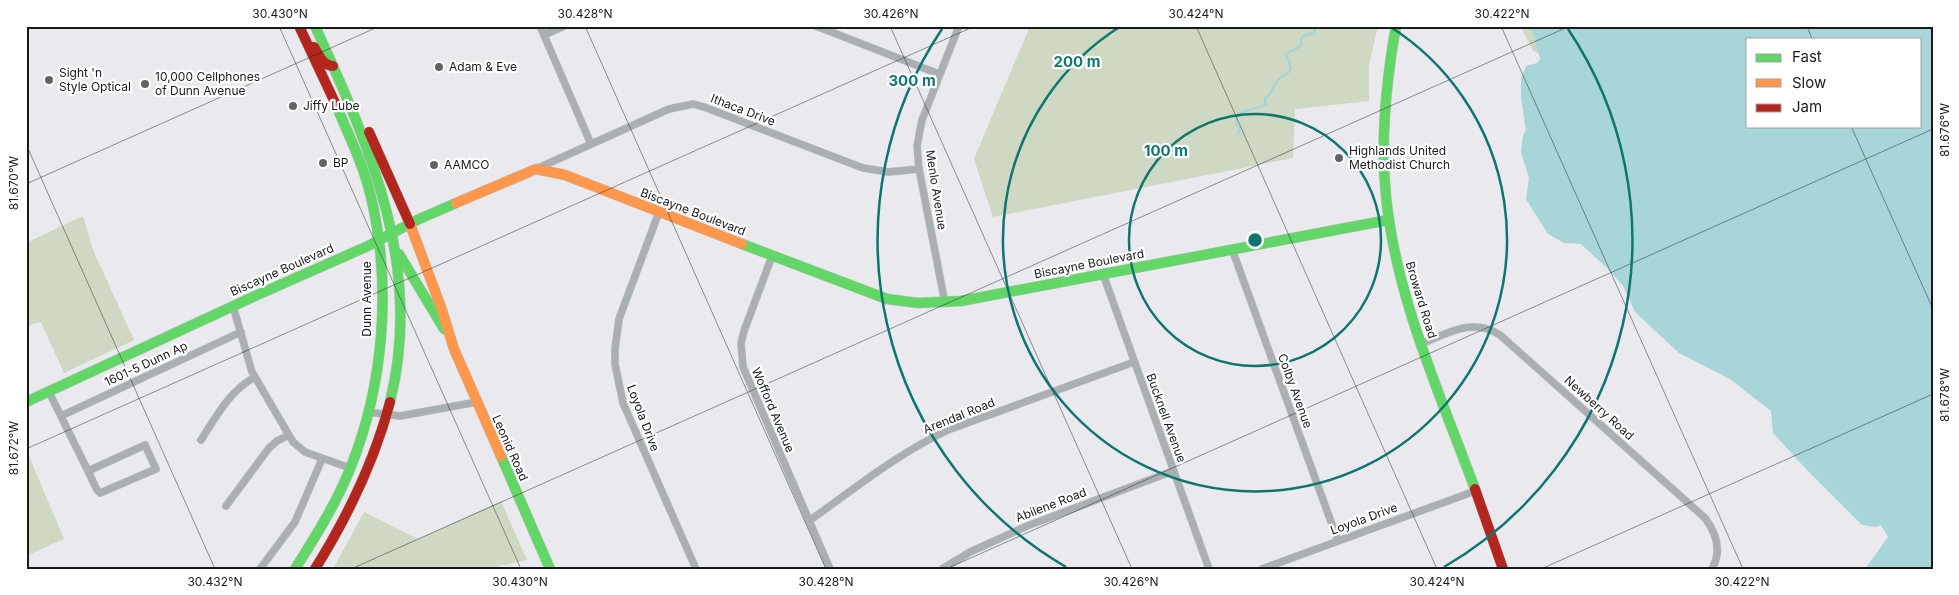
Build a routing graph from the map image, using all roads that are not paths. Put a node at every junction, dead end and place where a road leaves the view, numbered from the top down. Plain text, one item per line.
1 (299, 26) edge
2 (314, 26) edge
3 (540, 26) edge
4 (564, 26) edge
5 (816, 26) edge
6 (959, 26) edge
7 (1396, 26) edge
8 (544, 35) junction
9 (305, 40) junction
10 (333, 66) junction
11 (939, 74) junction
12 (344, 89) junction
13 (591, 144) junction
14 (536, 169) junction
15 (919, 169) junction
16 (659, 212) junction
17 (1388, 220) junction
18 (410, 224) junction
19 (391, 234) junction
20 (379, 240) junction
21 (1232, 249) junction
22 (772, 256) junction
23 (1103, 274) junction
24 (944, 303) junction
25 (233, 306) junction
26 (241, 332) junction
27 (449, 337) junction
28 (1421, 344) junction
29 (1134, 362) junction
30 (255, 377) junction
31 (48, 392) junction
32 (26, 402) edge
33 (477, 402) junction
34 (368, 412) junction
35 (387, 415) junction
36 (61, 416) junction
37 (289, 435) junction
38 (201, 440) dead end
39 (322, 458) junction
40 (350, 468) junction
41 (88, 471) junction
42 (1173, 471) junction
43 (1475, 491) junction
44 (226, 506) dead end
45 (809, 521) junction
46 (322, 524) junction
47 (338, 534) junction
48 (1338, 541) junction
49 (260, 569) edge
50 (295, 569) edge
51 (315, 569) edge
52 (550, 569) edge
53 (696, 569) edge
54 (830, 569) edge
55 (942, 569) edge
56 (1209, 569) edge
57 (1262, 569) edge
58 (1503, 569) edge
59 (1712, 569) edge

1 - 9 street, Dunn Avenue
2 - 10 street
3 - 8 street
4 - 8 street
5 - 11 street
6 - 11 street, Menlo Avenue
7 - 17 street, Broward Road
8 - 13 street
9 - 10 street
9 - 20 street, Dunn Avenue
10 - 12 street
11 - 15 street, Menlo Avenue
12 - 18 street, Leonid Road
12 - 19 street
13 - 14 street, Ithaca Drive
13 - 15 street, Ithaca Drive
14 - 16 street, Biscayne Boulevard
14 - 18 street, Biscayne Boulevard
15 - 24 street, Menlo Avenue
16 - 22 street, Biscayne Boulevard
16 - 53 street, Loyola Drive
17 - 21 street, Biscayne Boulevard
17 - 28 street, Broward Road
18 - 19 street, Biscayne Boulevard
18 - 27 street, Leonid Road
19 - 20 street, Biscayne Boulevard
19 - 27 street, Leonid Road
19 - 35 street
20 - 25 street, Biscayne Boulevard
20 - 34 street, Dunn Avenue
21 - 23 street, Biscayne Boulevard
21 - 48 street, Colby Avenue
22 - 24 street, Biscayne Boulevard
22 - 45 street, Wofford Avenue
23 - 24 street, Biscayne Boulevard
23 - 29 street, Bucknell Avenue
25 - 26 street
25 - 31 street, Biscayne Boulevard
26 - 30 street
26 - 36 street, 1601-5 Dunn Ap
27 - 33 street, Leonid Road
28 - 43 street, Broward Road
28 - 59 street, Newberry Road
29 - 42 street, Bucknell Avenue
29 - 45 street, Arendal Road
30 - 37 street
30 - 38 street
31 - 32 street, Biscayne Boulevard
31 - 36 street
33 - 35 street
33 - 52 street, Leonid Road
34 - 35 street
34 - 40 street, Dunn Avenue
35 - 47 street
36 - 41 street
37 - 39 street
37 - 44 street
39 - 40 street
39 - 49 street
40 - 46 street, Dunn Avenue
41 - 41 street
42 - 55 street, Abilene Road
42 - 56 street, Bucknell Avenue
43 - 48 street, Loyola Drive
43 - 58 street, Broward Road
45 - 54 street, Wofford Avenue
46 - 47 street
46 - 50 street, Dunn Avenue
47 - 51 street
48 - 57 street, Loyola Drive

